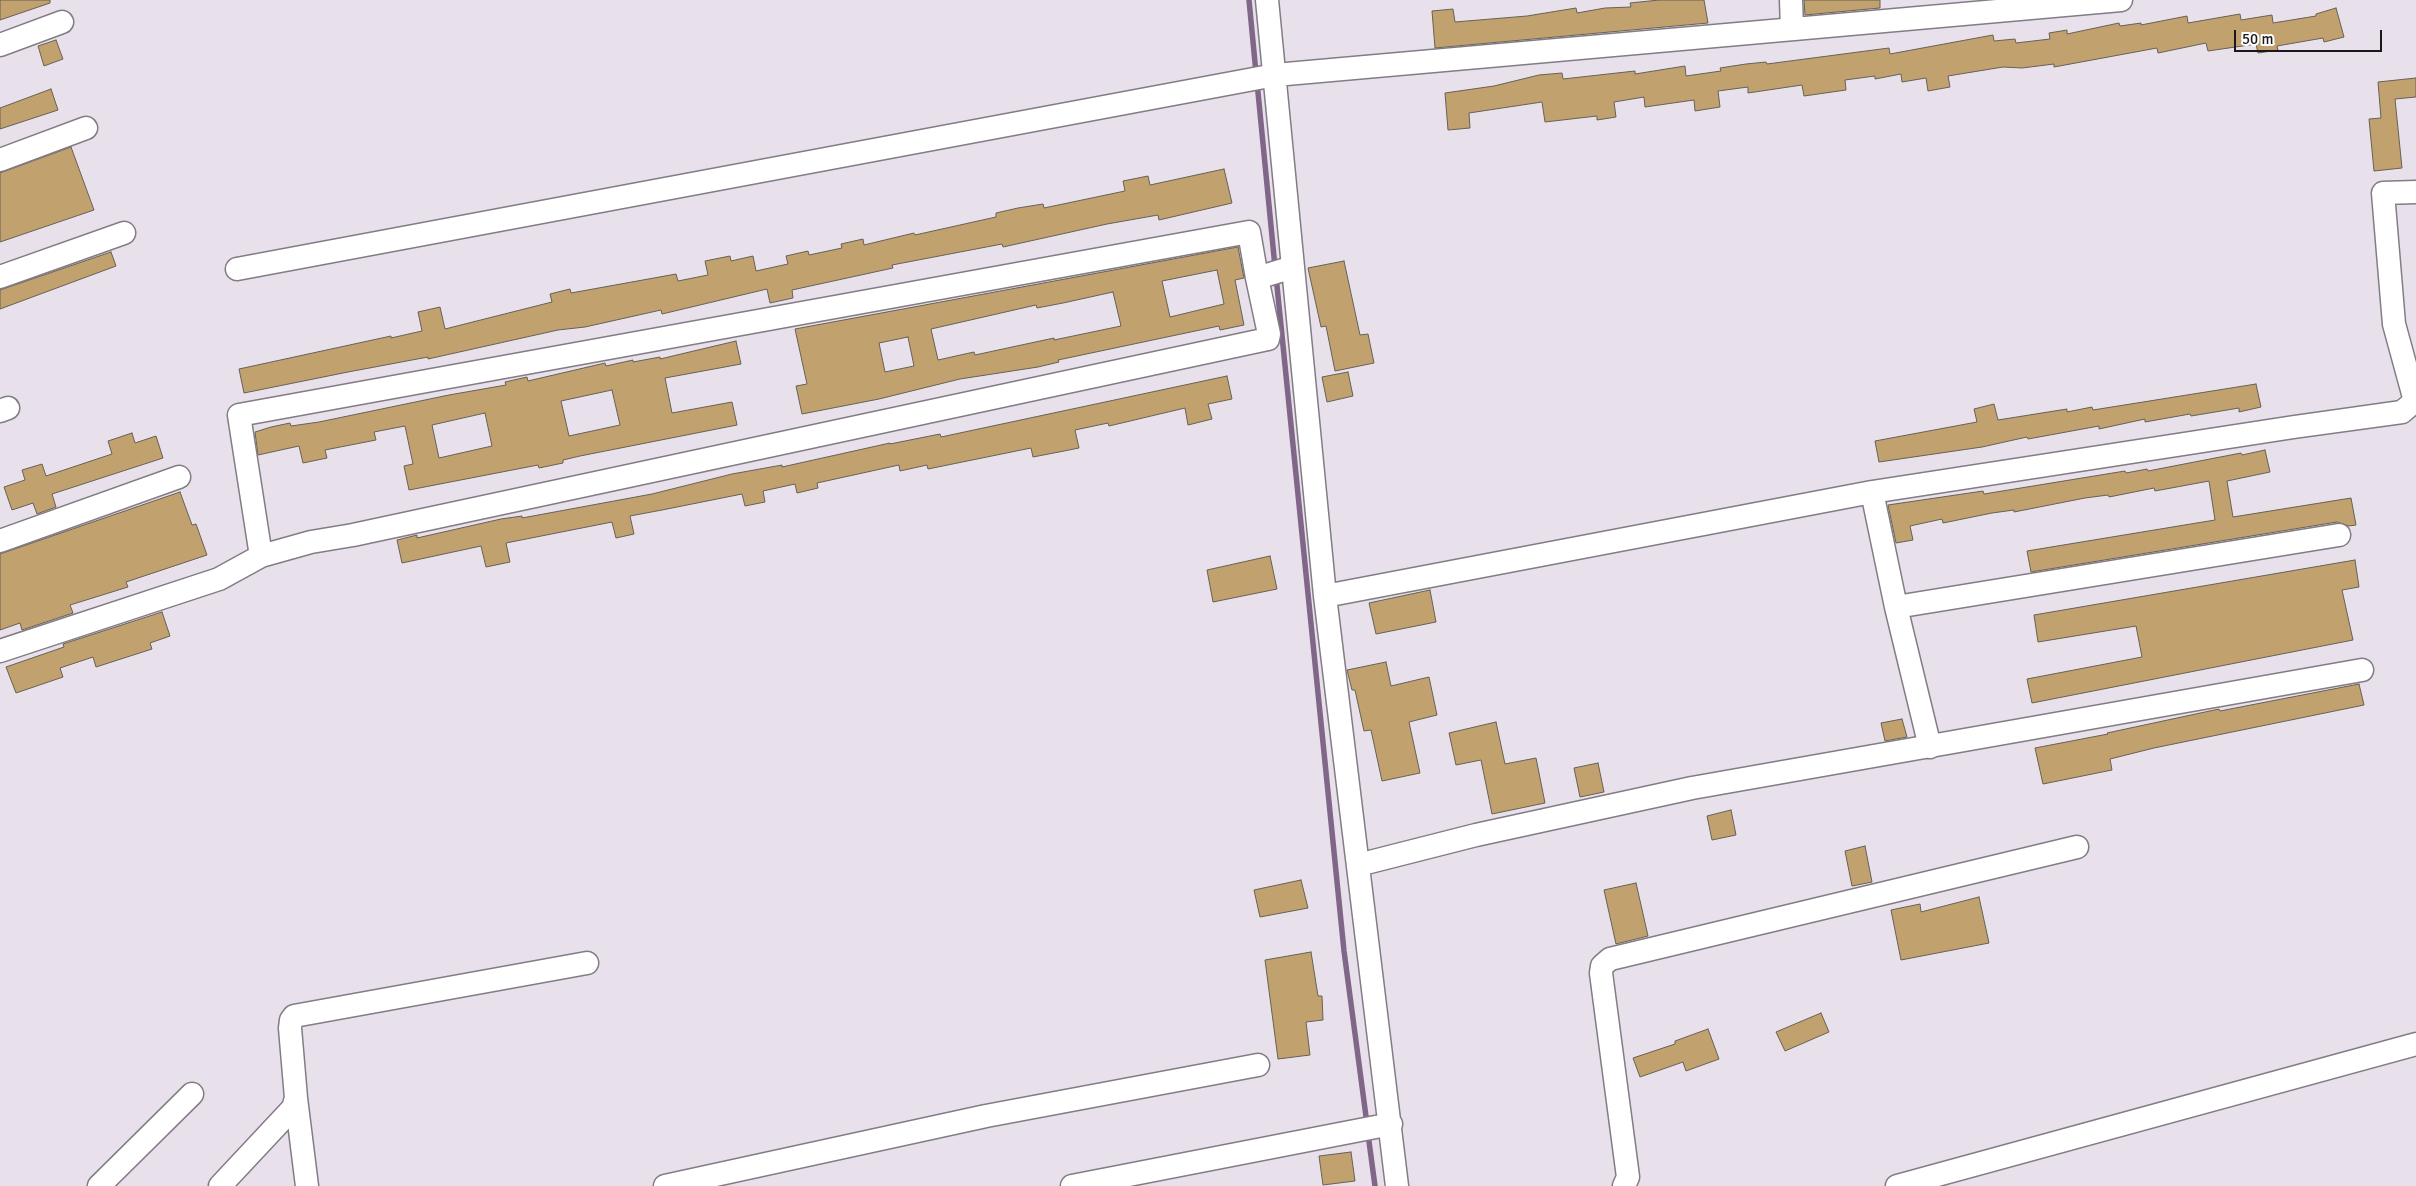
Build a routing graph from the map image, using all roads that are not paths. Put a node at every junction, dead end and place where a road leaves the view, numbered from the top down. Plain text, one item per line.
1 (1267, 0) edge
2 (1791, 0) edge
3 (2121, 0) edge
4 (62, 22) dead end
5 (1792, 28) junction
6 (0, 45) edge
7 (1275, 75) junction
8 (86, 128) dead end
9 (0, 160) edge
10 (2416, 192) edge
11 (124, 233) dead end
12 (237, 269) dead end
13 (1275, 272) junction
14 (0, 277) edge
15 (179, 477) dead end
16 (1872, 492) junction
17 (2338, 535) dead end
18 (0, 541) edge
19 (262, 556) junction
20 (1325, 596) junction
21 (1896, 607) junction
22 (0, 651) edge
23 (2362, 670) dead end
24 (1930, 747) junction
25 (2077, 846) dead end
26 (1358, 865) junction
27 (587, 963) dead end
28 (2416, 1044) edge
29 (1258, 1065) dead end
30 (192, 1094) dead end
31 (296, 1098) junction
32 (1387, 1125) junction
33 (99, 1186) edge
34 (220, 1186) edge
35 (306, 1186) edge
36 (665, 1186) edge
37 (1072, 1186) edge
38 (1397, 1186) edge
39 (1624, 1186) edge
40 (1898, 1186) edge

1 - 7 street
2 - 5 street
3 - 5 street
4 - 6 street
5 - 7 street
7 - 12 street
7 - 13 street
8 - 9 street
10 - 16 street
11 - 14 street
13 - 19 street
13 - 19 street
13 - 20 street
15 - 18 street
16 - 20 street
16 - 21 street
17 - 21 street
19 - 22 street
20 - 26 street
21 - 24 street
23 - 24 street
24 - 26 street
25 - 39 street
26 - 32 street
27 - 31 street
28 - 40 street
29 - 36 street
30 - 33 street
31 - 34 street
31 - 35 street
32 - 37 street
32 - 38 street

